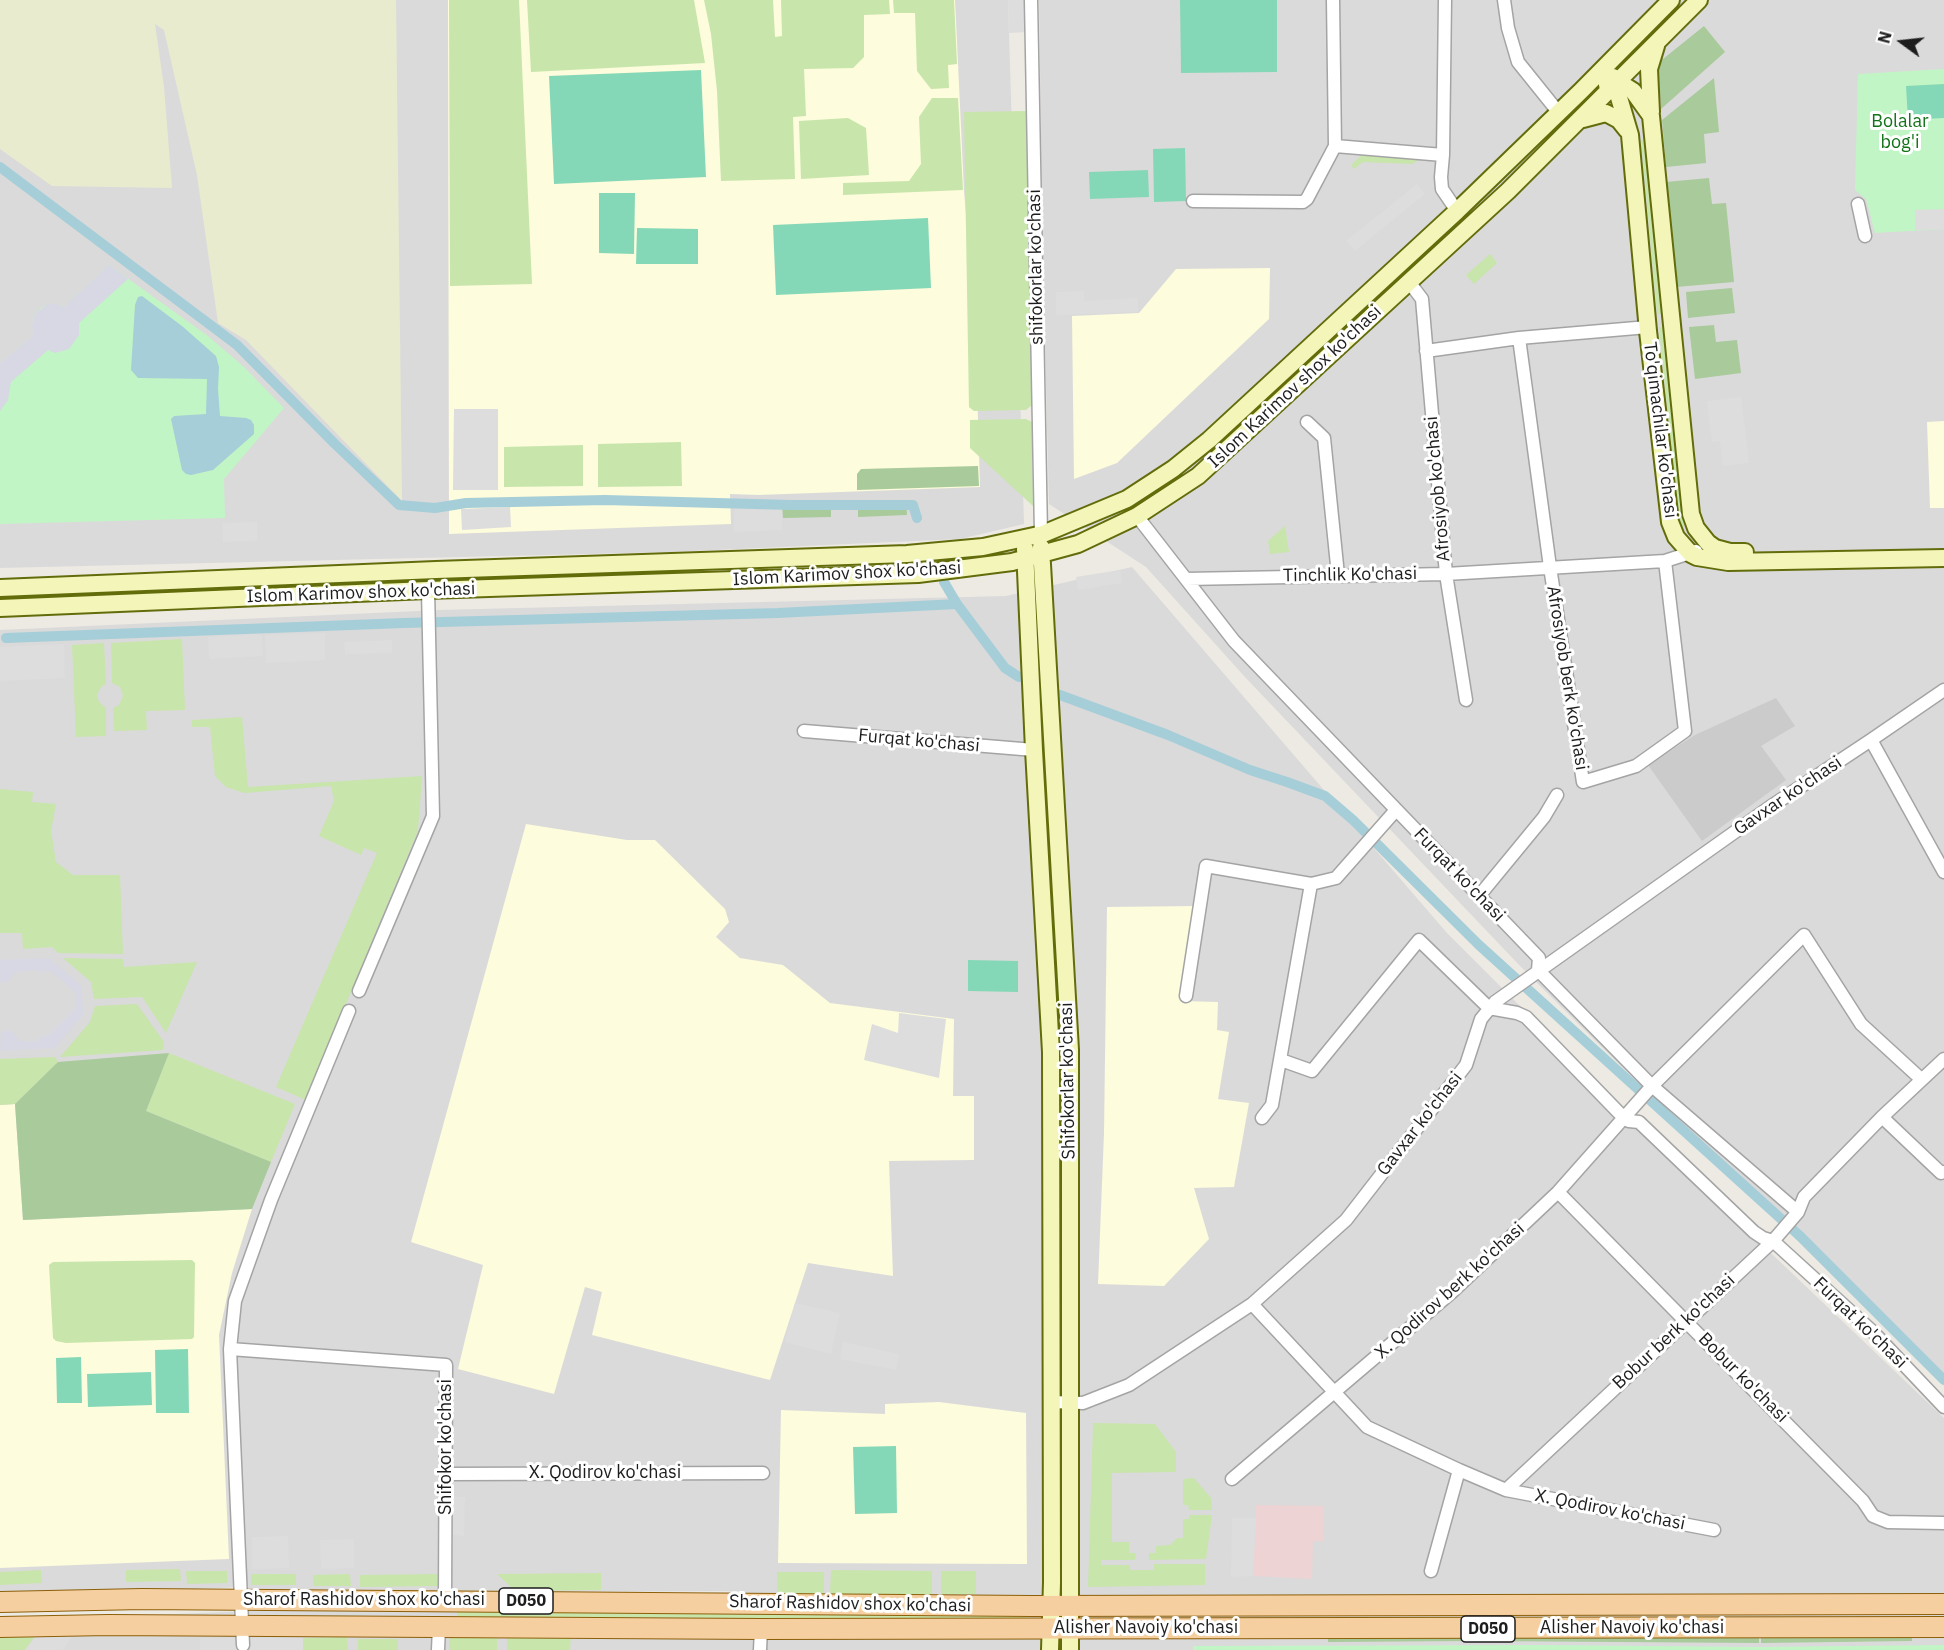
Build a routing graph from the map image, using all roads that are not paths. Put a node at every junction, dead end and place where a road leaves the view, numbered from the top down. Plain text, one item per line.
1 (1031, 0) edge
2 (1333, 0) edge
3 (1445, 0) edge
4 (1504, 0) edge
5 (1671, 0) edge
6 (1699, 0) edge
7 (1660, 39) junction
8 (1622, 51) junction
9 (1615, 85) junction
10 (1581, 91) junction
11 (1558, 113) junction
12 (1651, 116) junction
13 (1582, 119) junction
14 (1630, 135) junction
15 (1335, 146) junction
16 (1443, 154) junction
17 (1193, 201) dead end
18 (1858, 204) dead end
19 (1457, 211) junction
20 (1865, 236) dead end
21 (1409, 282) junction
22 (1673, 327) junction
23 (1648, 329) junction
24 (1519, 338) junction
25 (1426, 351) junction
26 (1307, 423) dead end
27 (1137, 516) junction
28 (1041, 534) junction
29 (1024, 539) junction
30 (1708, 543) junction
31 (1944, 548) edge
32 (1691, 554) junction
33 (1033, 557) junction
34 (1944, 558) edge
35 (1665, 561) junction
36 (1550, 567) junction
37 (1446, 574) junction
38 (1338, 575) junction
39 (1186, 579) junction
40 (0, 588) edge
41 (428, 590) junction
42 (0, 608) edge
43 (1944, 690) edge
44 (1466, 699) dead end
45 (804, 730) dead end
46 (1871, 740) junction
47 (1034, 750) junction
48 (1557, 795) dead end
49 (1396, 810) junction
50 (1944, 872) edge
51 (1311, 884) junction
52 (1479, 896) junction
53 (1538, 970) junction
54 (358, 991) dead end
55 (1186, 996) dead end
56 (1489, 1008) junction
57 (349, 1011) dead end
58 (1944, 1059) edge
59 (1281, 1060) junction
60 (1921, 1079) junction
61 (1652, 1086) junction
62 (1882, 1117) junction
63 (1262, 1118) dead end
64 (1624, 1118) junction
65 (1944, 1172) edge
66 (1558, 1192) junction
67 (1798, 1212) junction
68 (1773, 1241) junction
69 (1252, 1304) junction
70 (1686, 1321) junction
71 (230, 1349) junction
72 (1335, 1393) junction
73 (1050, 1402) junction
74 (1070, 1402) junction
75 (1944, 1407) edge
76 (1459, 1470) junction
77 (763, 1473) dead end
78 (446, 1474) junction
79 (1232, 1479) dead end
80 (1506, 1490) junction
81 (1944, 1522) edge
82 (1714, 1530) dead end
83 (1431, 1570) dead end
84 (242, 1599) junction
85 (372, 1600) junction
86 (445, 1600) junction
87 (0, 1602) edge
88 (1944, 1604) edge
89 (1061, 1605) junction
90 (366, 1626) junction
91 (439, 1626) junction
92 (1944, 1627) edge
93 (0, 1628) edge
94 (1051, 1628) junction
95 (761, 1629) junction
96 (242, 1636) junction
97 (438, 1650) edge
98 (760, 1650) edge
99 (1050, 1650) edge
100 (1070, 1650) edge

1 - 28 street, shifokorlar ko'chasi
2 - 15 street
3 - 16 street
4 - 11 street
5 - 8 main road, Islom Karimov shox ko'chasi
6 - 7 main road, Islom Karimov shox ko'chasi
7 - 9 main road, Islom Karimov shox ko'chasi
7 - 12 main road
8 - 9 main road, To'qimachilar ko'chasi
8 - 10 main road, Islom Karimov shox ko'chasi
9 - 10 main road
9 - 12 main road, To'qimachilar ko'chasi
9 - 13 main road, Islom Karimov shox ko'chasi
9 - 14 main road, To'qimachilar ko'chasi
10 - 11 main road, Islom Karimov shox ko'chasi
11 - 19 main road, Islom Karimov shox ko'chasi
12 - 22 main road, To'qimachilar ko'chasi
13 - 14 main road
13 - 21 main road, Islom Karimov shox ko'chasi
14 - 23 main road, To'qimachilar ko'chasi
15 - 16 street
15 - 17 street
16 - 19 street
18 - 20 street
19 - 28 main road, Islom Karimov shox ko'chasi
21 - 25 street, Afrosiyob ko'chasi
21 - 27 main road, Islom Karimov shox ko'chasi
22 - 23 main road
22 - 30 main road, To'qimachilar ko'chasi
23 - 24 street
23 - 32 main road, To'qimachilar ko'chasi
24 - 25 street
24 - 36 street, Afrosiyob berk ko'chasi
25 - 37 street, Afrosiyob ko'chasi
26 - 38 street
27 - 33 main road, Islom Karimov shox ko'chasi
27 - 39 street, Furqat ko'chasi
28 - 29 main road, Islom Karimov shox ko'chasi
28 - 33 main road, Shifokorlar ko'chasi
29 - 33 main road, Shifokorlar ko'chasi
29 - 40 main road, Islom Karimov shox ko'chasi
30 - 31 main road
30 - 32 street
32 - 34 main road
32 - 35 street
33 - 41 main road, Islom Karimov shox ko'chasi
33 - 47 main road, Shifokorlar ko'chasi
33 - 74 main road, Shifokorlar ko'chasi
35 - 36 street, Afrosiyob berk ko'chasi
35 - 36 street, Afrosiyob berk ko'chasi
36 - 37 street, Tinchlik Ko'chasi
37 - 38 street, Tinchlik Ko'chasi
37 - 44 street, Afrosiyob ko'chasi
38 - 39 street, Tinchlik Ko'chasi
39 - 49 street, Furqat ko'chasi
41 - 42 main road, Islom Karimov shox ko'chasi
41 - 54 street
43 - 46 street, Gavxar ko'chasi
45 - 47 street, Furqat ko'chasi
46 - 50 street
46 - 53 street, Gavxar ko'chasi
47 - 73 main road, Shifokorlar ko'chasi
48 - 52 street
49 - 51 street
49 - 52 street, Furqat ko'chasi
51 - 55 street
51 - 59 street
52 - 53 street, Furqat ko'chasi
53 - 56 street, Gavxar ko'chasi
53 - 61 street, Furqat ko'chasi
56 - 59 street
56 - 64 street, Furqat ko'chasi
56 - 69 street, Gavxar ko'chasi
57 - 71 street
58 - 60 street, Bobur berk ko'chasi
59 - 63 street
60 - 61 street, X. Qodirov berk ko'chasi
60 - 62 street, Bobur berk ko'chasi
61 - 64 street, X. Qodirov berk ko'chasi
61 - 67 street, Furqat ko'chasi
62 - 65 street
62 - 67 street, Bobur berk ko'chasi
64 - 66 street, X. Qodirov berk ko'chasi
64 - 68 street, Furqat ko'chasi
66 - 70 street, Bobur ko'chasi
66 - 72 street, X. Qodirov berk ko'chasi
67 - 68 street, Bobur berk ko'chasi
68 - 70 street, Bobur berk ko'chasi
68 - 75 street, Furqat ko'chasi
69 - 72 street
69 - 74 street, Gavxar ko'chasi
70 - 80 street, Bobur berk ko'chasi
70 - 81 street, Bobur ko'chasi
71 - 78 street, Shifokor ko'chasi
71 - 84 street
72 - 76 street
72 - 79 street, X. Qodirov berk ko'chasi
73 - 74 street, Gavxar ko'chasi
73 - 89 main road, Shifokorlar ko'chasi
74 - 89 main road, Shifokorlar ko'chasi
76 - 80 street
76 - 83 street
77 - 78 street, X. Qodirov ko'chasi
78 - 86 street, Shifokor ko'chasi
80 - 82 street, X. Qodirov ko'chasi
84 - 85 main road, Sharof Rashidov shox ko'chasi / D050
84 - 87 main road, Sharof Rashidov shox ko'chasi / D050
84 - 96 street
85 - 86 main road, Sharof Rashidov shox ko'chasi / D050
85 - 90 main road
86 - 89 main road, Sharof Rashidov shox ko'chasi / D050
88 - 89 main road, Alisher Navoiy ko'chasi / D050
89 - 94 main road, Shifokorlar ko'chasi
90 - 91 main road, Sharof Rashidov shox ko'chasi / D050
90 - 96 main road, Sharof Rashidov shox ko'chasi / D050
91 - 95 main road, Sharof Rashidov shox ko'chasi / D050
91 - 97 street
92 - 94 main road, Alisher Navoiy ko'chasi / D050
93 - 96 main road, Sharof Rashidov shox ko'chasi / D050
94 - 95 main road, Sharof Rashidov shox ko'chasi / D050
94 - 99 main road
94 - 100 main road
95 - 98 street

